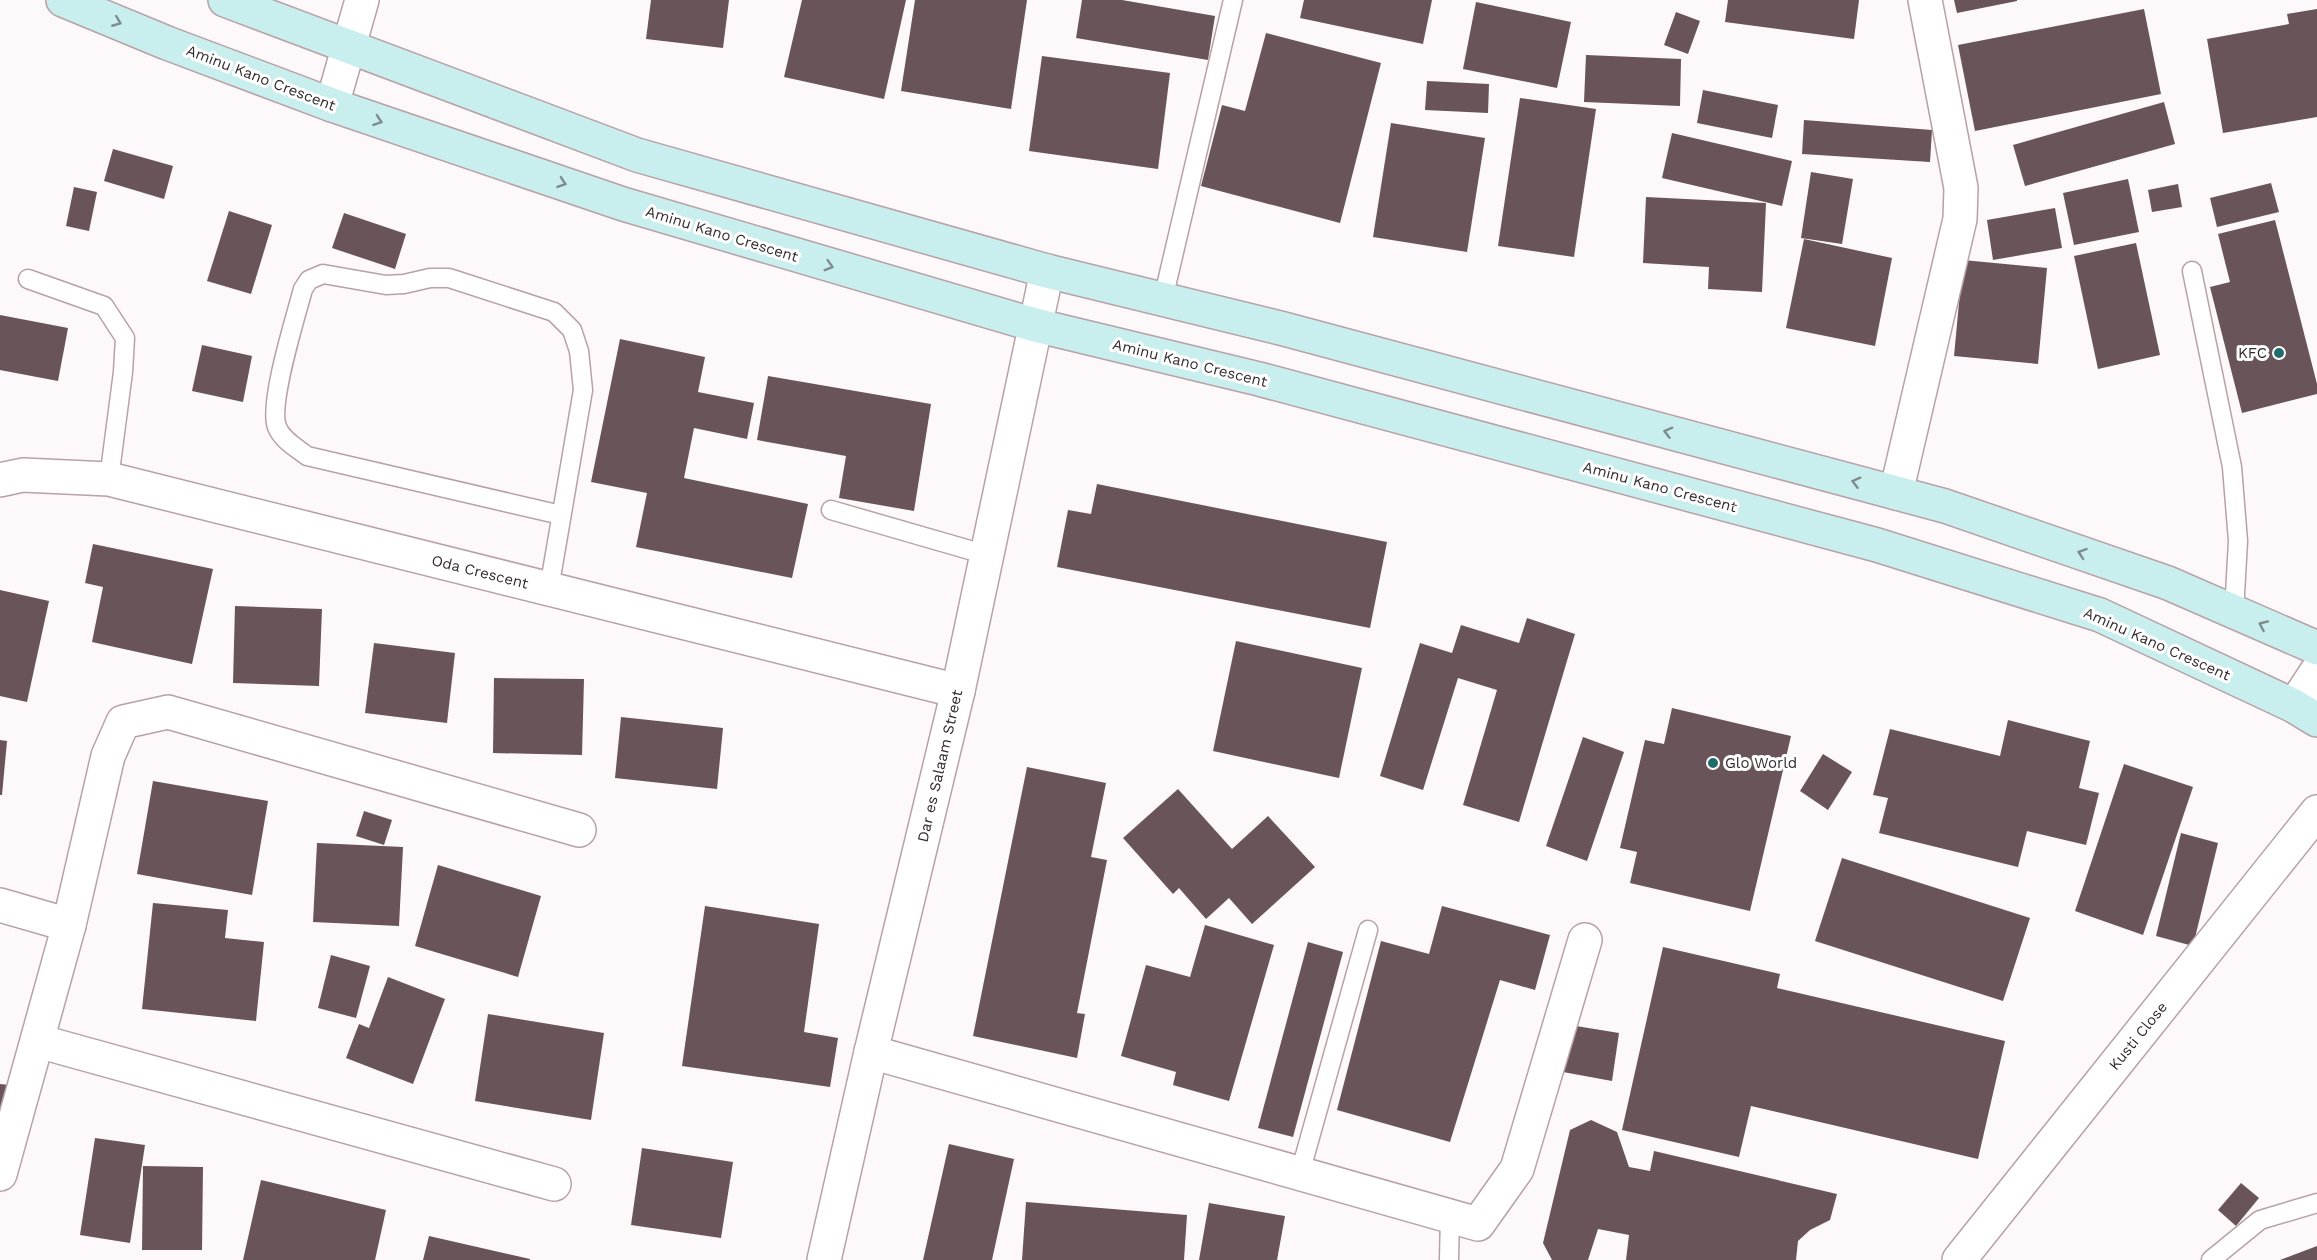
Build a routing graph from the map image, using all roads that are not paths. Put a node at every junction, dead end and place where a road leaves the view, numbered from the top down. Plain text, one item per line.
1 (63, 0) edge
2 (225, 0) edge
3 (362, 0) edge
4 (1233, 0) edge
5 (1925, 0) edge
6 (349, 45) junction
7 (332, 105) junction
8 (1047, 271) junction
9 (2192, 271) dead end
10 (28, 279) dead end
11 (1162, 299) junction
12 (1035, 325) junction
13 (109, 479) junction
14 (0, 480) edge
15 (1896, 493) junction
16 (831, 510) dead end
17 (561, 515) junction
18 (987, 555) junction
19 (549, 589) junction
20 (2234, 612) junction
21 (2317, 648) edge
22 (2317, 671) edge
23 (958, 691) junction
24 (2306, 713) edge
25 (2317, 812) edge
26 (579, 830) dead end
27 (0, 906) edge
28 (69, 925) junction
29 (1368, 930) dead end
30 (1585, 940) dead end
31 (38, 1041) junction
32 (871, 1052) junction
33 (1300, 1173) junction
34 (0, 1174) edge
35 (554, 1184) dead end
36 (2317, 1203) edge
37 (1450, 1216) junction
38 (824, 1260) edge
39 (1449, 1260) edge
40 (1959, 1260) edge
41 (2211, 1260) edge

1 -> 7 street, Aminu Kano Crescent
2 - 6 street
3 - 6 street
4 - 11 lane
5 - 15 street
6 - 7 street
6 - 8 street
7 -> 12 street, Aminu Kano Crescent
8 - 11 street
8 - 12 street, Dar es Salaam Street
9 - 20 lane
10 - 13 lane
15 -> 11 street
12 - 18 street, Dar es Salaam Street
12 - 24 street, Aminu Kano Crescent
13 - 14 street, Oda Crescent
13 - 19 street, Oda Crescent
20 -> 15 street
16 - 18 lane
17 - 17 lane
17 - 19 lane
18 - 23 street, Dar es Salaam Street
19 - 23 street, Oda Crescent
21 -> 20 street
22 - 24 street
23 - 32 street, Dar es Salaam Street
25 - 40 street, Kusti Close
26 - 28 street
27 - 28 street
28 - 31 street
29 - 33 lane
30 - 37 street
31 - 34 street
31 - 35 street
32 - 33 street
32 - 38 street, Dar es Salaam Street
33 - 37 street
36 - 41 lane
37 - 39 lane

